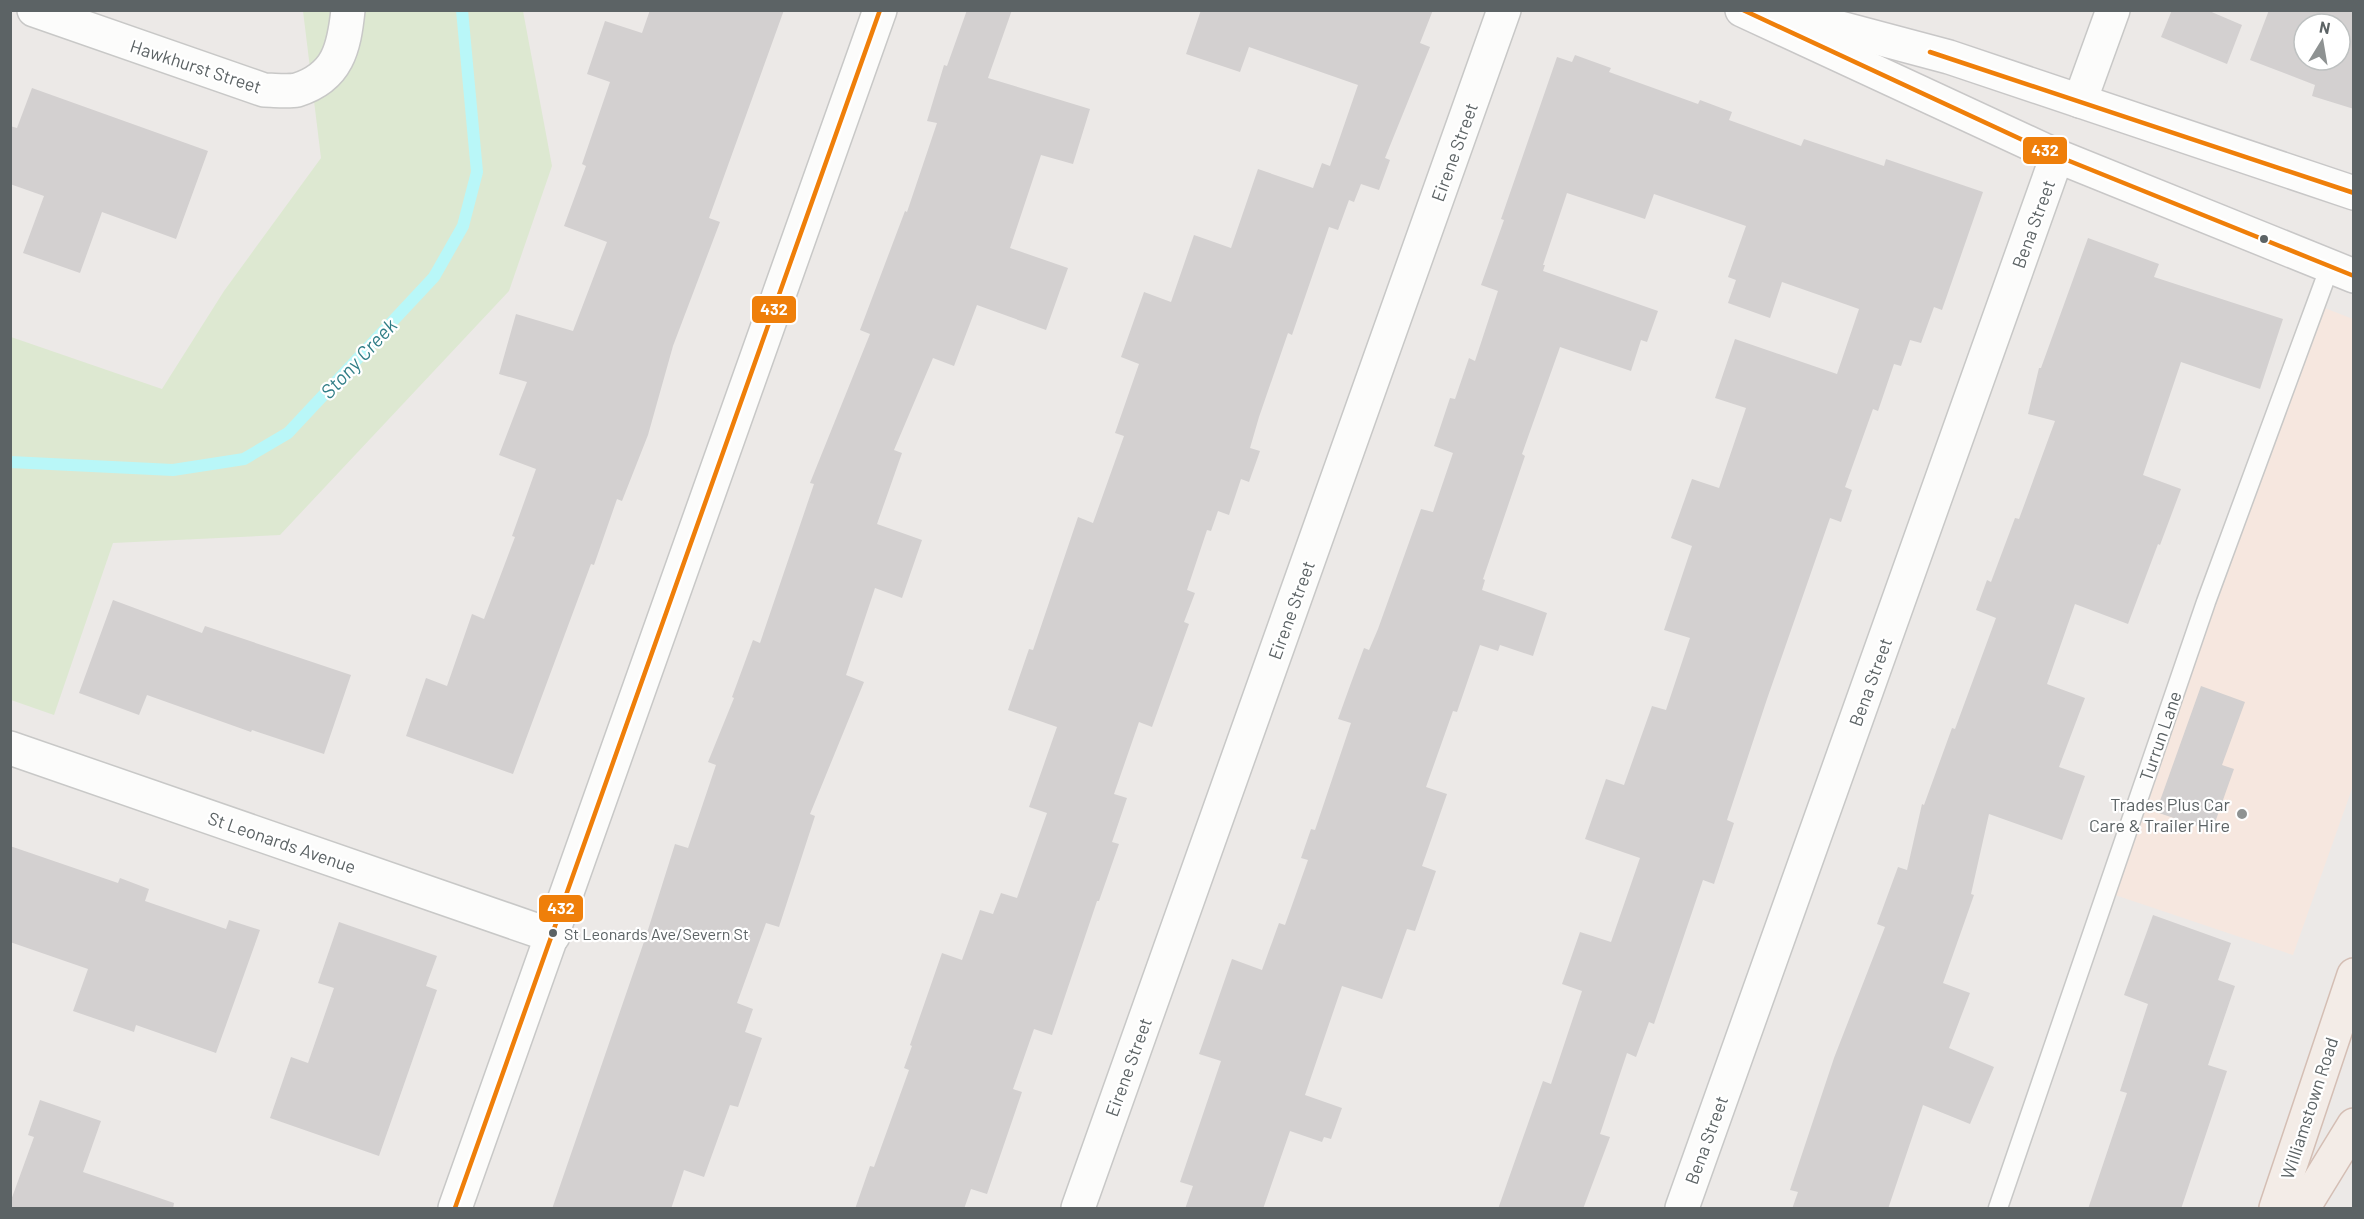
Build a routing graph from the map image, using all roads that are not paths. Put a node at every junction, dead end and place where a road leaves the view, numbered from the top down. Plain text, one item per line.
1 (34, 10) edge
2 (348, 10) edge
3 (879, 10) edge
4 (1504, 10) edge
5 (1742, 10) edge
6 (1776, 10) edge
7 (2113, 10) edge
8 (2080, 100) junction
9 (2057, 156) junction
10 (2354, 193) edge
11 (2342, 271) edge
12 (10, 748) edge
13 (553, 936) junction
14 (2354, 975) edge
15 (2354, 1125) edge
16 (455, 1209) edge
17 (1078, 1209) edge
18 (1682, 1209) edge
19 (1998, 1209) edge
20 (2276, 1209) edge
21 (2303, 1209) edge

1 - 2 street, Hawkhurst Street
3 - 13 street
4 - 17 street, Eirene Street
5 - 9 street
6 - 8 street
7 - 8 street
8 - 10 street
9 - 11 street
9 - 18 street, Bena Street
11 - 19 lane, Turrun Lane
12 - 13 street, St Leonards Avenue
13 - 16 street
14 - 20 main road, Williamstown Road
15 - 21 main road, Williamstown Road

